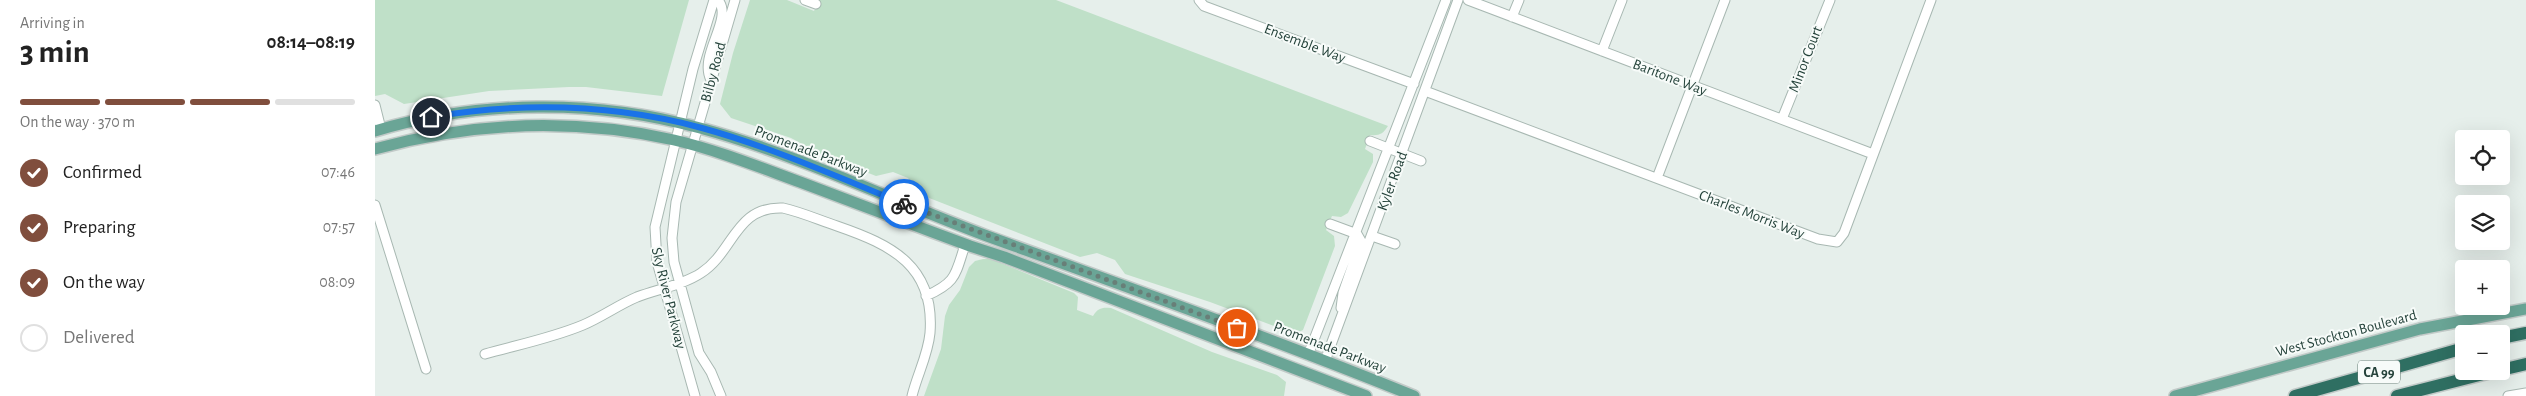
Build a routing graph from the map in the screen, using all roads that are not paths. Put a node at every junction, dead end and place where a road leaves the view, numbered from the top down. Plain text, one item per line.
1 (714, 0) edge
2 (718, 0) edge
3 (735, 0) edge
4 (1199, 0) edge
5 (1446, 0) edge
6 (1451, 0) edge
7 (1458, 0) edge
8 (1468, 0) edge
9 (1519, 0) edge
10 (1622, 0) edge
11 (1725, 0) edge
12 (1830, 0) edge
13 (1931, 0) edge
14 (1512, 17) junction
15 (1602, 51) junction
16 (711, 80) junction
17 (1414, 84) junction
18 (1693, 85) junction
19 (1425, 88) junction
20 (375, 105) edge
21 (1783, 120) junction
22 (679, 122) junction
23 (698, 127) junction
24 (378, 130) edge
25 (674, 140) junction
26 (1370, 141) dead end
27 (692, 145) junction
28 (1389, 148) junction
29 (375, 150) edge
30 (1402, 153) junction
31 (1873, 154) junction
32 (1421, 161) dead end
33 (1657, 178) junction
34 (375, 205) edge
35 (1330, 224) dead end
36 (1354, 233) junction
37 (1372, 236) junction
38 (1395, 244) dead end
39 (965, 245) junction
40 (1004, 257) junction
41 (1096, 276) junction
42 (679, 282) junction
43 (664, 288) junction
44 (1093, 291) junction
45 (926, 296) junction
46 (1183, 308) junction
47 (2526, 309) edge
48 (1341, 318) junction
49 (2526, 334) edge
50 (2510, 337) edge
51 (2455, 351) edge
52 (485, 354) dead end
53 (1308, 355) junction
54 (1325, 361) junction
55 (2526, 364) edge
56 (2510, 368) edge
57 (426, 369) dead end
58 (2460, 380) edge
59 (2526, 393) edge
60 (695, 396) edge
61 (721, 396) edge
62 (913, 396) edge
63 (1366, 396) edge
64 (1414, 396) edge
65 (2175, 396) edge
66 (2295, 396) edge
67 (2397, 396) edge
68 (2508, 396) edge

1 - 22 street, Bilby Road
2 - 16 street
3 - 16 street, Bilby Road
4 - 17 street, Ensemble Way
5 - 17 street, Kyler Road
6 - 19 street
7 - 19 street, Kyler Road
8 - 14 street, Baritone Way
9 - 14 street
10 - 15 street
11 - 18 street
12 - 21 street, Minor Court
13 - 31 street, Charles Morris Way
14 - 15 street, Baritone Way
15 - 18 street, Baritone Way
16 - 23 street, Bilby Road
17 - 28 street, Kyler Road
18 - 21 street, Baritone Way
18 - 33 street
19 - 30 street, Kyler Road
19 - 33 street, Charles Morris Way
20 - 24 street
21 - 31 street, Baritone Way
22 - 23 main road, Promenade Parkway
22 - 24 main road, Promenade Parkway
22 - 25 street, Bilby Road
23 - 27 street, Bilby Road
23 - 41 main road, Promenade Parkway
25 - 27 main road
25 - 29 main road
25 - 43 street, Sky River Parkway
26 - 28 street
27 - 39 main road
27 - 42 street, Sky River Parkway
28 - 30 street
28 - 36 street, Kyler Road
30 - 32 street
30 - 37 street, Kyler Road
31 - 33 street, Charles Morris Way
34 - 57 street
35 - 36 street
36 - 48 street
36 - 53 street, Kyler Road
37 - 38 street
37 - 48 street, Kyler Road
39 - 40 main road
39 - 45 street
40 - 41 main road
40 - 44 main road
41 - 46 main road, Promenade Parkway
42 - 43 street
42 - 45 street
42 - 61 street, Sky River Parkway
43 - 52 street
43 - 60 street, Sky River Parkway
44 - 46 main road
44 - 63 main road
45 - 62 street
46 - 53 main road, Promenade Parkway
47 - 65 main road, West Stockton Boulevard
48 - 54 street, Kyler Road
49 - 50 highway
51 - 66 highway, CA 99
53 - 54 main road, Promenade Parkway
54 - 64 main road, Promenade Parkway
55 - 56 highway
58 - 67 highway, CA 99
59 - 68 street

